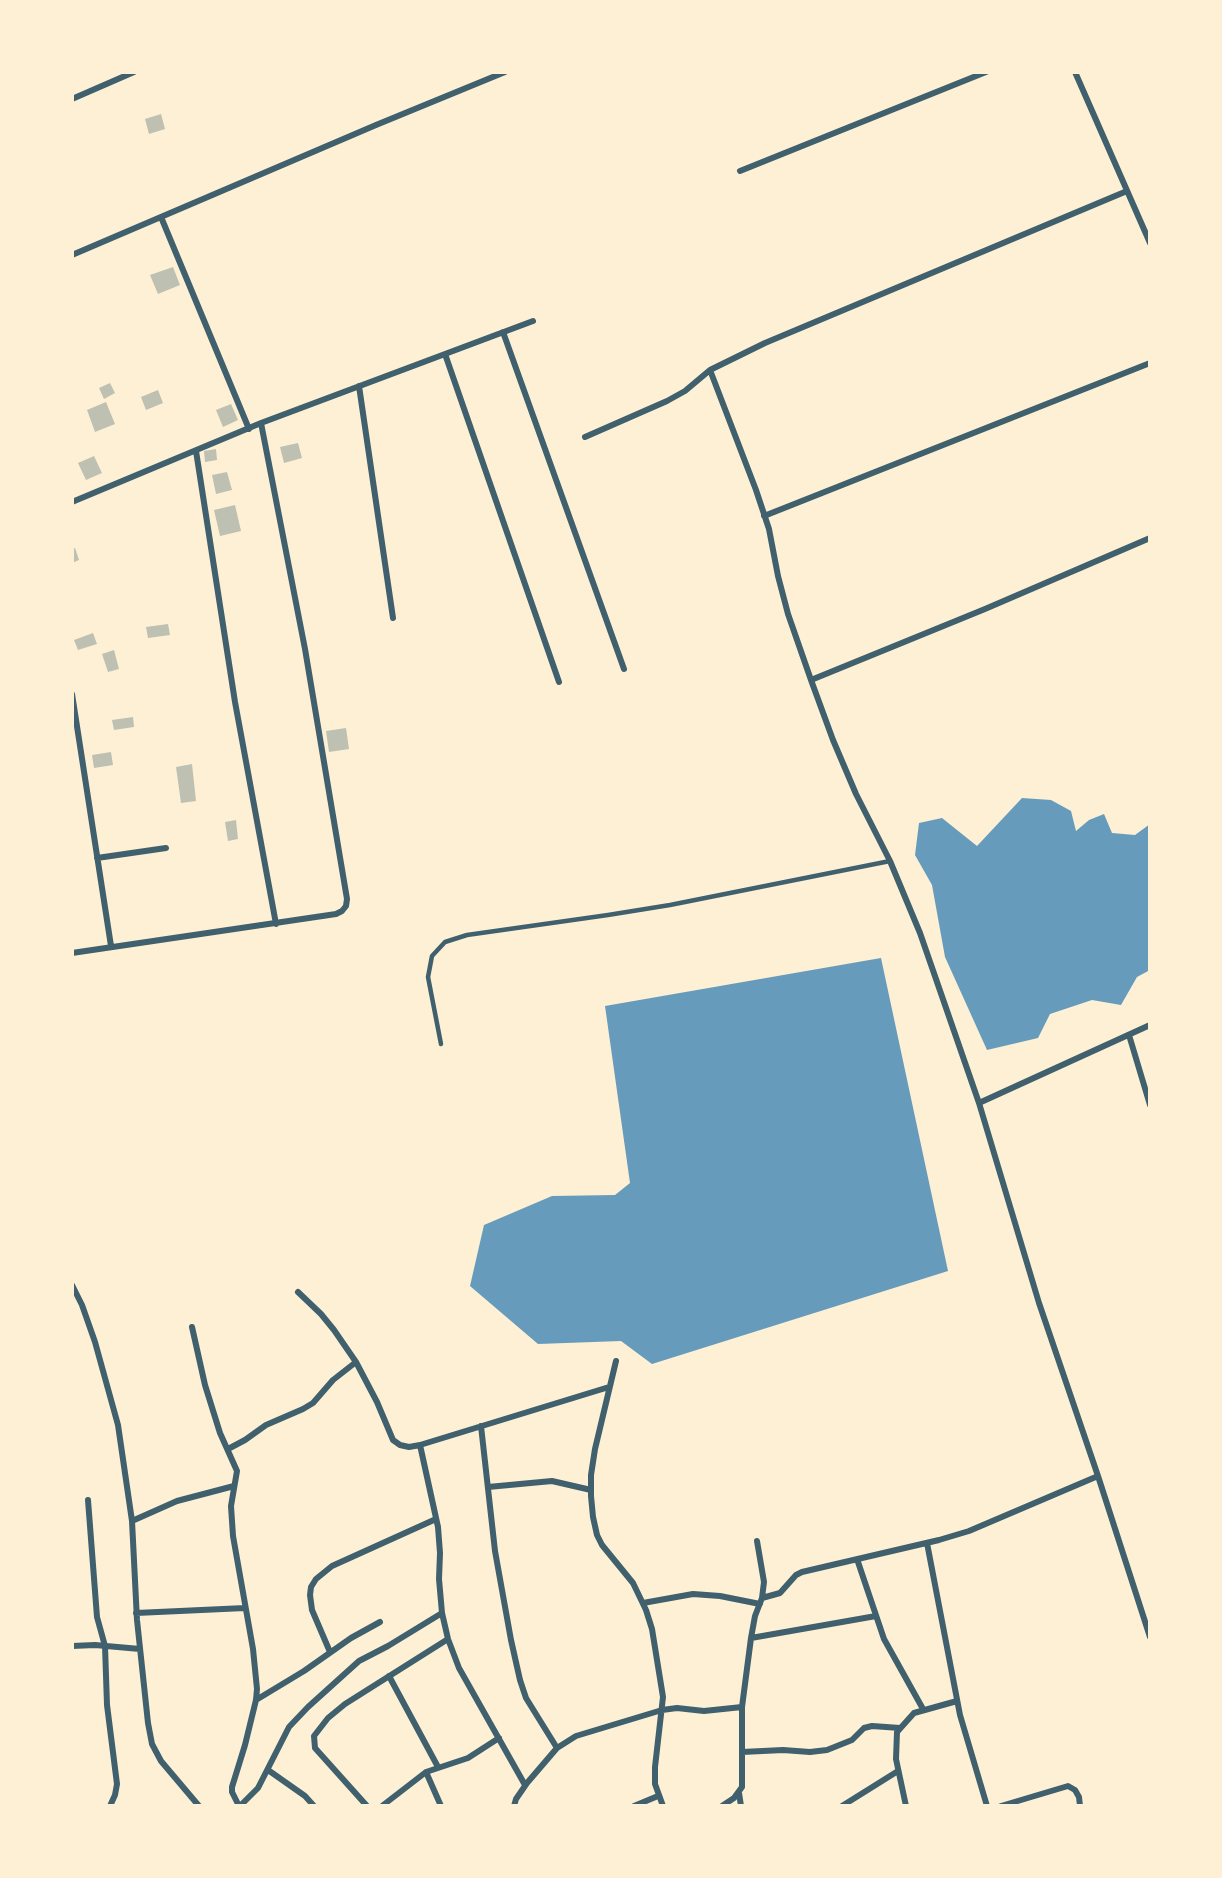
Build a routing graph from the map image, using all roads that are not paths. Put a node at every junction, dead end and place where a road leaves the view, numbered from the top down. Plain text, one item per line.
1 (134, 72) edge
2 (505, 72) edge
3 (986, 72) edge
4 (1076, 72) edge
5 (72, 99) edge
6 (740, 171) dead end
7 (1127, 191) junction
8 (160, 217) junction
9 (1150, 243) edge
10 (72, 255) edge
11 (533, 321) dead end
12 (503, 332) junction
13 (445, 354) junction
14 (1150, 363) edge
15 (710, 370) junction
16 (359, 386) junction
17 (261, 423) junction
18 (249, 429) junction
19 (585, 437) dead end
20 (196, 451) junction
21 (72, 502) edge
22 (764, 516) junction
23 (1150, 538) edge
24 (393, 618) dead end
25 (624, 669) dead end
26 (811, 680) junction
27 (559, 682) dead end
28 (72, 694) edge
29 (166, 848) dead end
30 (97, 858) junction
31 (890, 861) junction
32 (276, 924) junction
33 (111, 946) junction
34 (72, 953) edge
35 (1150, 1025) edge
36 (1129, 1035) junction
37 (441, 1044) dead end
38 (979, 1103) junction
39 (1150, 1105) edge
40 (72, 1285) edge
41 (298, 1292) dead end
42 (192, 1327) dead end
43 (616, 1361) dead end
44 (356, 1362) junction
45 (609, 1387) junction
46 (481, 1426) junction
47 (420, 1445) junction
48 (228, 1449) junction
49 (1098, 1476) junction
50 (234, 1486) junction
51 (488, 1486) junction
52 (591, 1490) junction
53 (88, 1500) dead end
54 (436, 1519) junction
55 (132, 1521) junction
56 (757, 1542) dead end
57 (927, 1543) junction
58 (857, 1559) junction
59 (761, 1601) junction
60 (643, 1603) junction
61 (245, 1608) junction
62 (136, 1613) junction
63 (442, 1613) junction
64 (876, 1616) junction
65 (380, 1622) dead end
66 (1150, 1637) edge
67 (751, 1638) junction
68 (448, 1639) junction
69 (72, 1646) edge
70 (105, 1646) junction
71 (140, 1649) junction
72 (330, 1652) junction
73 (389, 1676) junction
74 (256, 1700) junction
75 (957, 1701) junction
76 (742, 1707) junction
77 (923, 1709) junction
78 (662, 1710) junction
79 (900, 1728) junction
80 (499, 1738) junction
81 (557, 1748) junction
82 (742, 1752) junction
83 (438, 1767) junction
84 (268, 1770) junction
85 (898, 1771) junction
86 (426, 1772) junction
87 (525, 1785) junction
88 (739, 1793) junction
89 (658, 1796) junction
90 (1018, 1803) edge
91 (110, 1806) edge
92 (199, 1806) edge
93 (240, 1806) edge
94 (314, 1806) edge
95 (367, 1806) edge
96 (382, 1806) edge
97 (441, 1806) edge
98 (514, 1806) edge
99 (634, 1806) edge
100 (663, 1806) edge
101 (722, 1806) edge
102 (741, 1806) edge
103 (842, 1806) edge
104 (906, 1806) edge
105 (987, 1806) edge
106 (1001, 1806) edge
107 (1080, 1806) edge

1 - 5 street
2 - 8 street
3 - 6 street
4 - 7 street
7 - 9 street
7 - 15 street
8 - 10 street
8 - 18 street
11 - 12 street
12 - 13 street
12 - 25 street
13 - 16 street
13 - 27 street
14 - 22 street
15 - 19 street
15 - 22 street
16 - 17 street
16 - 24 street
17 - 18 street
17 - 32 street
18 - 20 street
20 - 21 street
20 - 32 street
22 - 26 street
23 - 26 street
26 - 31 street
28 - 30 street
29 - 30 street
30 - 33 street
31 - 37 lane
31 - 38 street
32 - 33 street
33 - 34 street
35 - 36 street
36 - 38 street
36 - 39 street
38 - 49 street
40 - 55 street
41 - 44 street
42 - 48 street
43 - 45 street
44 - 47 street
44 - 48 street
45 - 46 street
45 - 52 street
46 - 47 street
46 - 51 street
47 - 54 street
48 - 50 street
49 - 57 street
49 - 66 street
50 - 55 street
50 - 61 street
51 - 52 street
51 - 81 street
52 - 60 street
53 - 70 street
54 - 63 street
54 - 72 street
55 - 62 street
56 - 59 street
57 - 58 street
57 - 75 street
58 - 59 street
58 - 64 street
59 - 60 street
59 - 67 street
60 - 78 street
61 - 62 street
61 - 74 street
62 - 71 street
63 - 68 street
63 - 84 street
64 - 67 street
64 - 77 street
65 - 72 street
67 - 76 street
68 - 73 street
68 - 80 street
69 - 70 street
70 - 71 street
70 - 91 street
71 - 92 street
72 - 74 street
73 - 83 street
73 - 95 street
74 - 93 street
75 - 77 street
75 - 105 street
76 - 78 street
76 - 82 street
77 - 79 street
78 - 81 street
78 - 89 street
79 - 82 street
79 - 85 street
80 - 83 street
80 - 87 street
81 - 87 street
82 - 88 street
83 - 86 street
84 - 93 street
84 - 94 street
85 - 103 street
85 - 104 street
86 - 96 street
86 - 97 street
87 - 98 street
88 - 101 street
88 - 102 street
89 - 99 street
89 - 100 street
90 - 106 street
90 - 107 street

